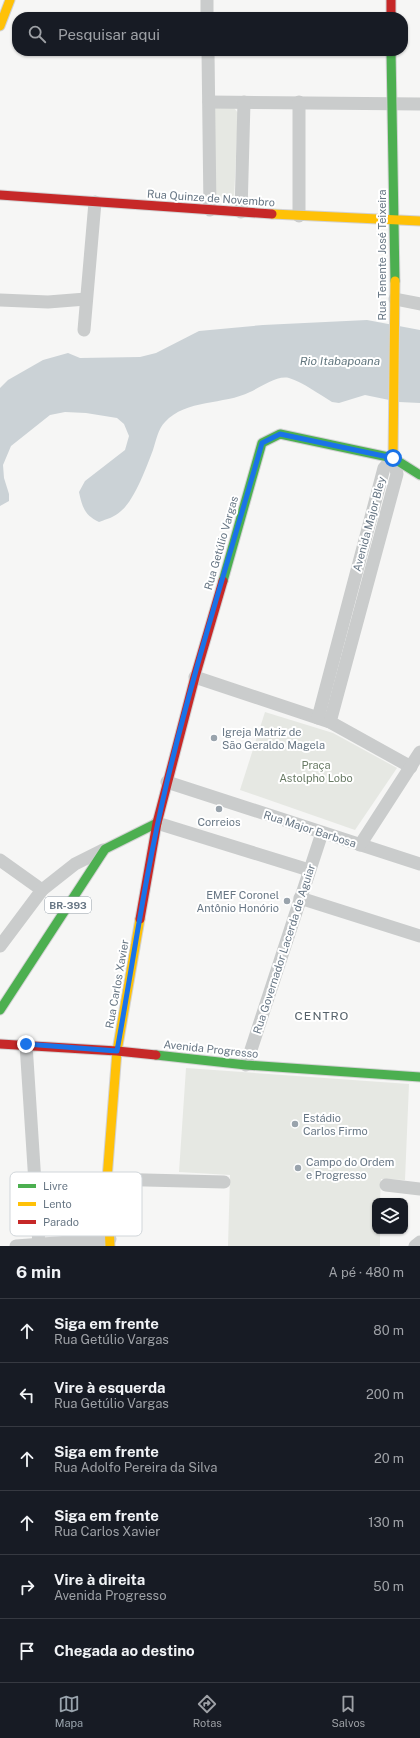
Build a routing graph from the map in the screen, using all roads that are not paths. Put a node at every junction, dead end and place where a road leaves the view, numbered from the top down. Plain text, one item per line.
1 (10, 0) edge
2 (207, 0) edge
3 (390, 0) edge
4 (207, 12) edge
5 (391, 12) edge
6 (0, 26) edge
7 (208, 56) edge
8 (392, 56) edge
9 (209, 102) junction
10 (244, 102) junction
11 (299, 102) junction
12 (392, 104) junction
13 (420, 104) edge
14 (0, 195) edge
15 (95, 202) junction
16 (210, 210) junction
17 (241, 212) junction
18 (299, 216) junction
19 (394, 220) junction
20 (420, 221) edge
21 (86, 299) junction
22 (395, 299) junction
23 (0, 300) edge
24 (420, 304) edge
25 (84, 330) dead end
26 (393, 458) junction
27 (420, 475) edge
28 (194, 677) junction
29 (324, 720) junction
30 (420, 752) edge
31 (411, 767) junction
32 (167, 782) junction
33 (158, 823) junction
34 (322, 833) junction
35 (360, 845) junction
36 (105, 849) junction
37 (0, 860) edge
38 (420, 864) edge
39 (309, 870) junction
40 (42, 890) junction
41 (300, 898) junction
42 (420, 936) edge
43 (0, 946) edge
44 (0, 1010) edge
45 (0, 1044) edge
46 (26, 1044) junction
47 (117, 1051) junction
48 (246, 1065) junction
49 (420, 1077) edge
50 (34, 1172) edge
51 (108, 1172) edge
52 (142, 1180) edge
53 (224, 1182) dead end
54 (386, 1185) dead end
55 (420, 1188) edge
56 (38, 1236) edge
57 (420, 1242) edge
58 (110, 1243) edge
59 (39, 1245) junction
60 (61, 1245) edge
61 (16, 1246) edge
62 (415, 1246) edge

1 - 6 main road
2 - 4 street
3 - 5 main road
7 - 9 street
8 - 12 main road, Rua Tenente José Teixeira
9 - 10 street
9 - 16 street
10 - 11 street
10 - 17 street
11 - 12 street
11 - 18 street
12 - 13 street
12 - 19 main road, Rua Tenente José Teixeira
14 - 15 main road, Rua Quinze de Novembro
15 - 16 main road, Rua Quinze de Novembro
15 - 21 street
16 - 17 main road, Rua Quinze de Novembro
17 - 18 main road, Rua Quinze de Novembro
18 - 19 main road, Rua Quinze de Novembro
19 - 20 main road, Rua Quinze de Novembro
19 - 22 main road, Rua Tenente José Teixeira
21 - 23 street
21 - 25 street
22 - 24 street
22 - 26 main road, Rua Tenente José Teixeira
26 - 27 main road
26 - 28 main road, Rua Getúlio Vargas
26 - 29 street, Avenida Major Bley
28 - 29 street
28 - 32 main road, Rua Getúlio Vargas
29 - 31 street
30 - 31 street
31 - 35 street
32 - 33 main road, Rua Carlos Xavier
32 - 34 street, Rua Major Barbosa
33 - 36 main road
33 - 39 street
33 - 47 main road, Rua Carlos Xavier
34 - 35 street, Rua Major Barbosa
34 - 39 street, Rua Governador Lacerda de Aguiar
35 - 38 street, Rua Major Barbosa
36 - 40 street
36 - 44 main road, BR-393
37 - 40 street
39 - 41 street, Rua Governador Lacerda de Aguiar
40 - 43 street
41 - 42 street
41 - 48 street, Rua Governador Lacerda de Aguiar
45 - 46 main road, Avenida Progresso
46 - 47 main road, Avenida Progresso
46 - 50 street
47 - 48 main road, Avenida Progresso
47 - 51 main road, Rua Carlos Xavier
48 - 49 main road, Avenida Progresso
52 - 53 street
54 - 55 street
56 - 59 street
57 - 62 street
58 - 60 street
59 - 60 street
59 - 61 street

